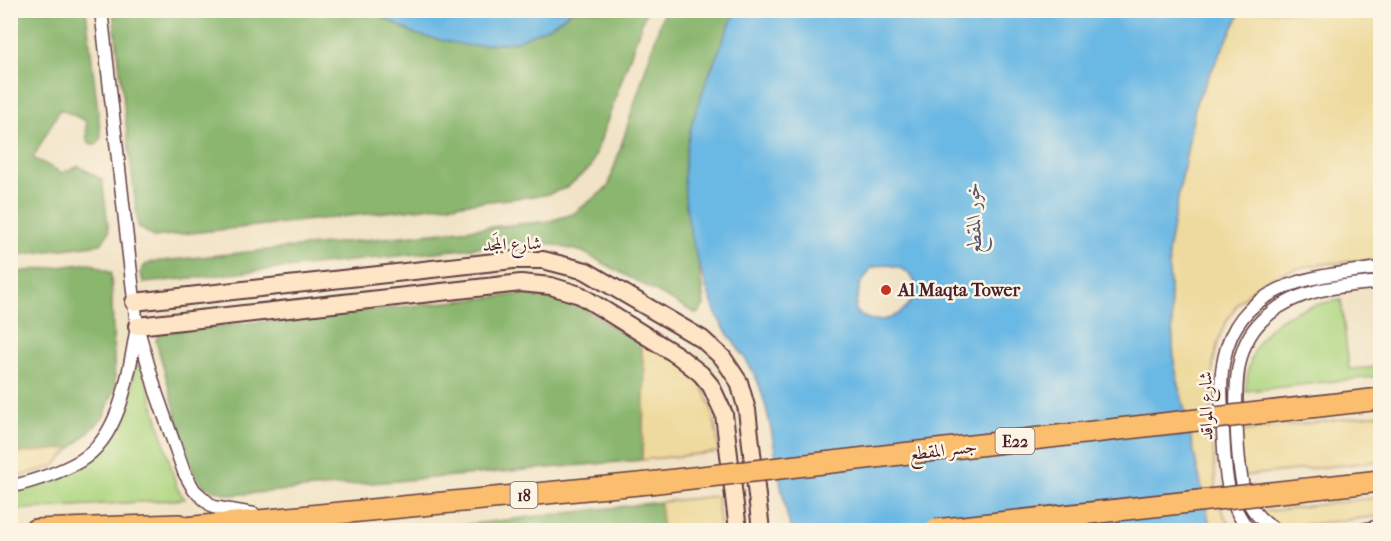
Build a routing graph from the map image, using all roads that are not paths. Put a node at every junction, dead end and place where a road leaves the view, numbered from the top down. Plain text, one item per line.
1 (101, 10) edge
2 (1380, 268) edge
3 (1380, 282) edge
4 (134, 302) junction
5 (137, 326) junction
6 (1380, 399) edge
7 (1380, 481) edge
8 (650, 483) joint
9 (10, 487) edge
10 (288, 518) junction
11 (219, 524) junction
12 (1380, 526) edge
13 (35, 531) edge
14 (164, 531) edge
15 (738, 531) edge
16 (760, 531) edge
17 (936, 531) edge
18 (1249, 531) edge
19 (1276, 531) edge
20 (1362, 531) edge

1 - 4 street
2 - 18 street, شارع المواقد
3 - 19 street, شارع المواقد
4 - 5 street
4 - 16 street, شارع المَجد
5 - 9 street
5 - 10 street
5 - 15 street
6 - 8 highway, جسر المقطع / E22, bridge
7 - 17 highway, bridge
8 - 10 highway, 18
10 - 11 highway, 18
11 - 13 highway
11 - 14 highway, 18
12 - 20 street

